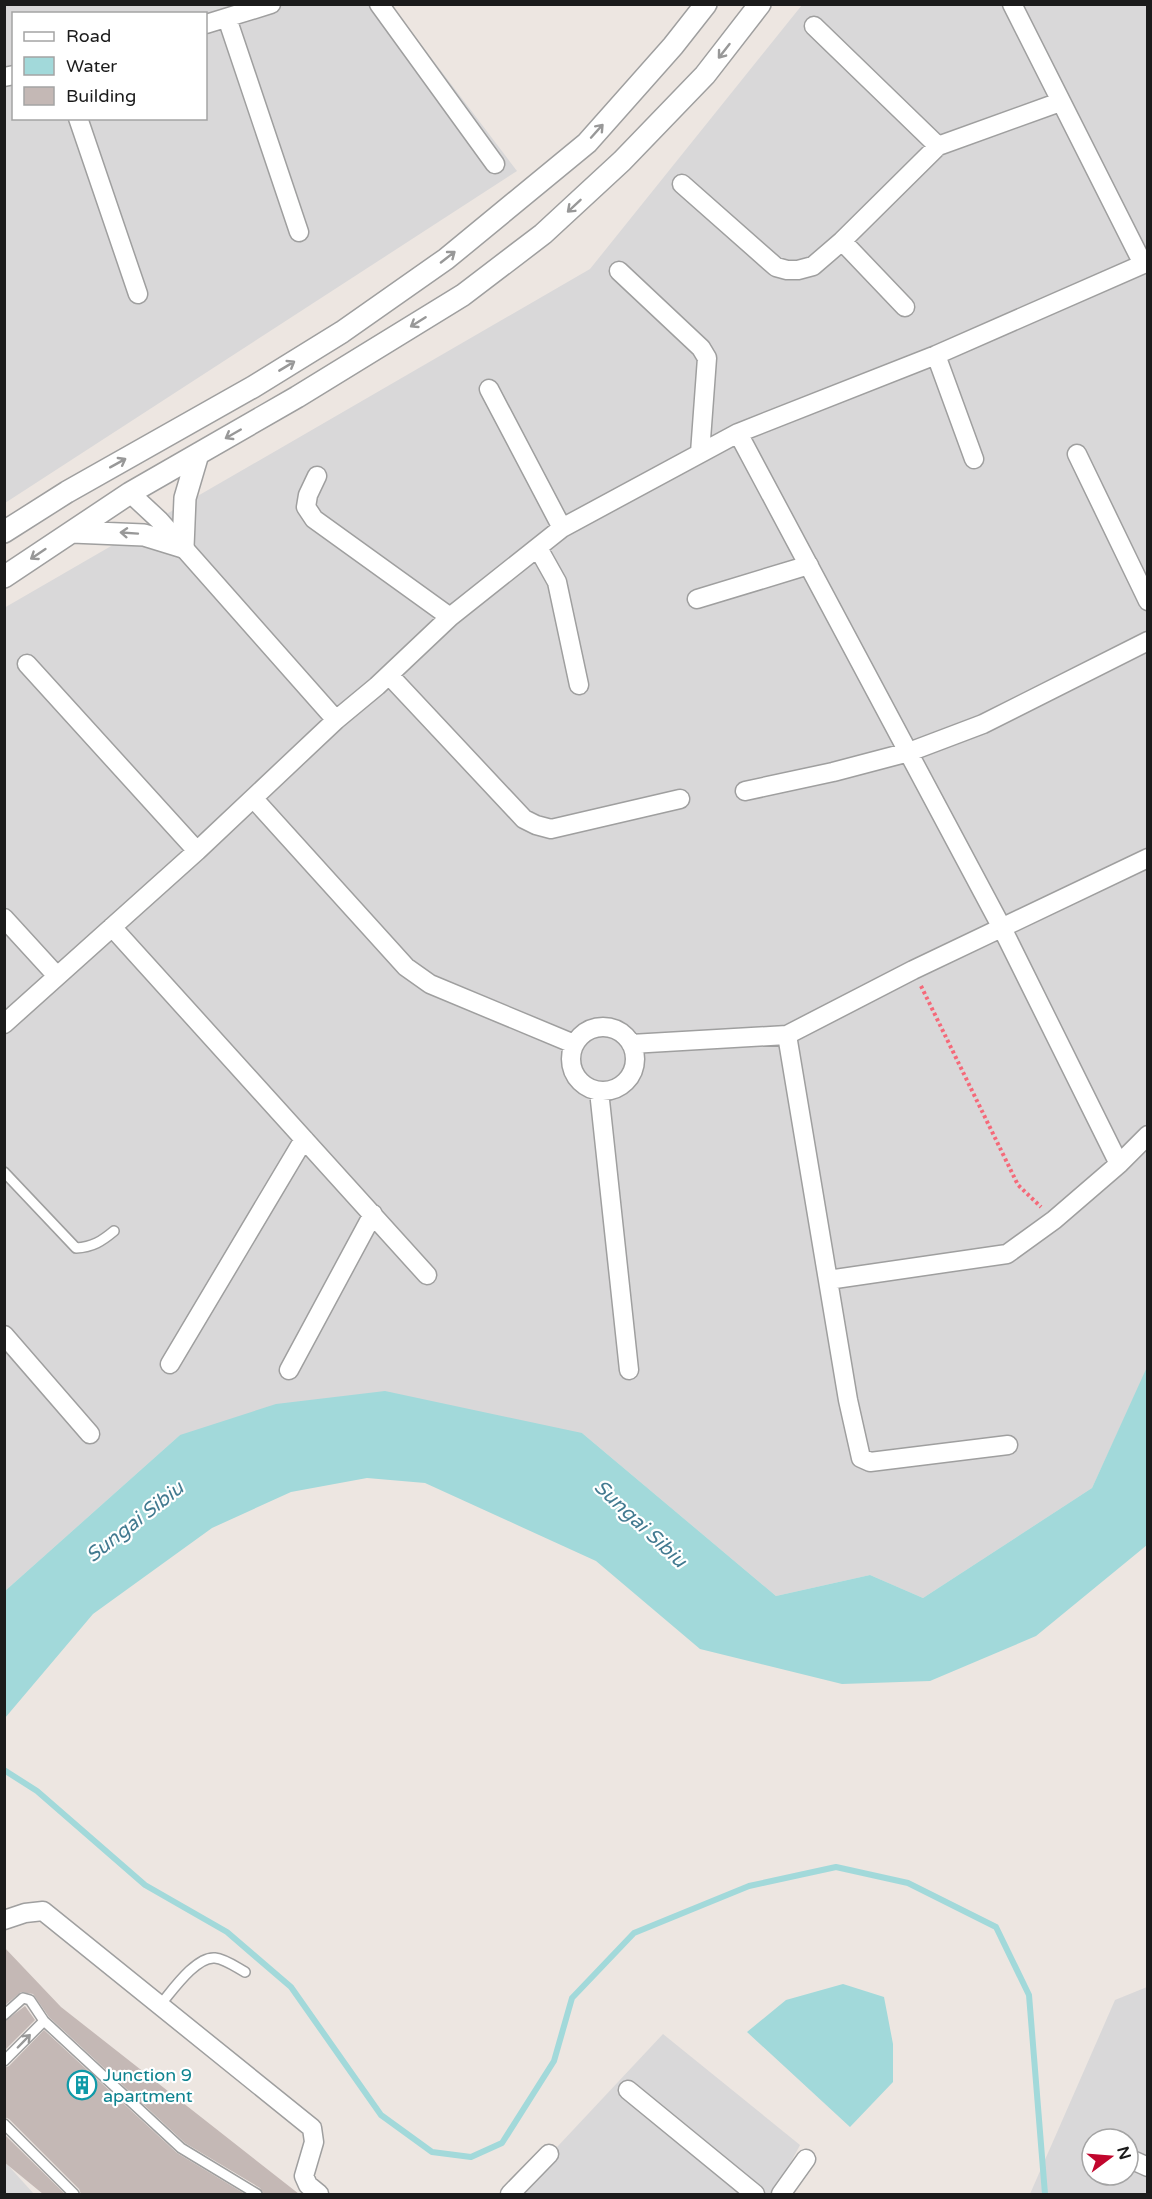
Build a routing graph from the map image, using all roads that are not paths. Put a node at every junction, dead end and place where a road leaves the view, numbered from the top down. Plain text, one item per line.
1 (271, 4) edge
2 (379, 4) edge
3 (706, 4) edge
4 (760, 4) edge
5 (1012, 4) edge
6 (227, 18) junction
7 (207, 24) edge
8 (814, 26) dead end
9 (1060, 102) junction
10 (79, 120) edge
11 (938, 146) junction
12 (495, 164) dead end
13 (682, 184) dead end
14 (299, 232) dead end
15 (842, 241) junction
16 (1145, 263) edge
17 (619, 271) dead end
18 (138, 294) dead end
19 (905, 307) dead end
20 (936, 355) junction
21 (489, 389) dead end
22 (738, 433) junction
23 (700, 453) junction
24 (198, 454) junction
25 (1077, 454) dead end
26 (974, 459) dead end
27 (317, 476) dead end
28 (67, 492) junction
29 (130, 493) junction
30 (562, 528) junction
31 (4, 532) edge
32 (72, 532) junction
33 (183, 547) junction
34 (538, 548) junction
35 (809, 565) junction
36 (4, 577) edge
37 (697, 599) dead end
38 (1148, 601) edge
39 (450, 617) junction
40 (1148, 641) edge
41 (27, 664) dead end
42 (389, 675) junction
43 (579, 685) dead end
44 (336, 720) junction
45 (909, 752) junction
46 (745, 791) dead end
47 (254, 799) junction
48 (680, 799) dead end
49 (197, 851) junction
50 (1148, 858) edge
51 (4, 918) edge
52 (112, 927) junction
53 (1002, 928) junction
54 (57, 976) junction
55 (4, 1024) edge
56 (787, 1035) junction
57 (574, 1044) junction
58 (631, 1044) junction
59 (599, 1090) junction
60 (1148, 1135) edge
61 (304, 1138) junction
62 (1119, 1164) junction
63 (4, 1172) edge
64 (373, 1214) junction
65 (114, 1231) dead end
66 (428, 1275) dead end
67 (828, 1280) junction
68 (4, 1335) edge
69 (170, 1364) dead end
70 (289, 1370) dead end
71 (629, 1370) dead end
72 (90, 1434) dead end
73 (1008, 1445) dead end
74 (4, 1920) edge
75 (245, 1972) dead end
76 (160, 2005) junction
77 (4, 2015) edge
78 (44, 2021) junction
79 (4, 2061) edge
80 (628, 2090) dead end
81 (4, 2124) edge
82 (549, 2154) dead end
83 (806, 2159) dead end
84 (74, 2194) edge
85 (257, 2194) edge
86 (319, 2194) edge
87 (510, 2194) edge
88 (755, 2194) edge
89 (781, 2194) edge

1 - 6 street
2 - 12 street
28 -> 3 street
4 -> 24 street
5 - 9 street
6 - 7 street
6 - 14 street
8 - 11 street
9 - 11 street
9 - 16 street
10 - 18 street
11 - 15 street
13 - 15 street
15 - 19 street
16 - 20 street
17 - 23 street
20 - 22 street
20 - 26 street
21 - 30 street
22 - 23 street
22 - 35 street
23 - 30 street
24 - 29 street
24 - 33 street
25 - 38 street
27 - 39 street
28 - 29 street
28 - 31 street
29 - 32 street
29 - 33 street
30 - 34 street
33 -> 32 street
32 -> 36 street
33 - 44 street
34 - 39 street
34 - 43 street
35 - 37 street
35 - 45 street
39 - 42 street
40 - 45 street
41 - 49 street
42 - 44 street
42 - 48 street
44 - 47 street
45 - 46 street
45 - 53 street
47 - 49 street
47 - 57 street
49 - 52 street
50 - 53 street
51 - 54 street
52 - 54 street
52 - 61 street
53 - 56 street
53 - 62 street
54 - 55 street
56 - 58 street
56 - 67 street
57 - 58 street
57 - 59 street
58 - 59 street
59 - 71 street
60 - 62 street
61 - 64 street
61 - 69 street
62 - 67 street
63 - 65 lane
64 - 66 street
64 - 70 street
67 - 73 street
68 - 72 street
74 - 76 street
75 - 76 lane
76 - 86 street
77 - 78 lane
79 -> 78 lane
78 - 85 lane
80 - 88 street
81 - 84 lane
82 - 87 street
83 - 89 street

